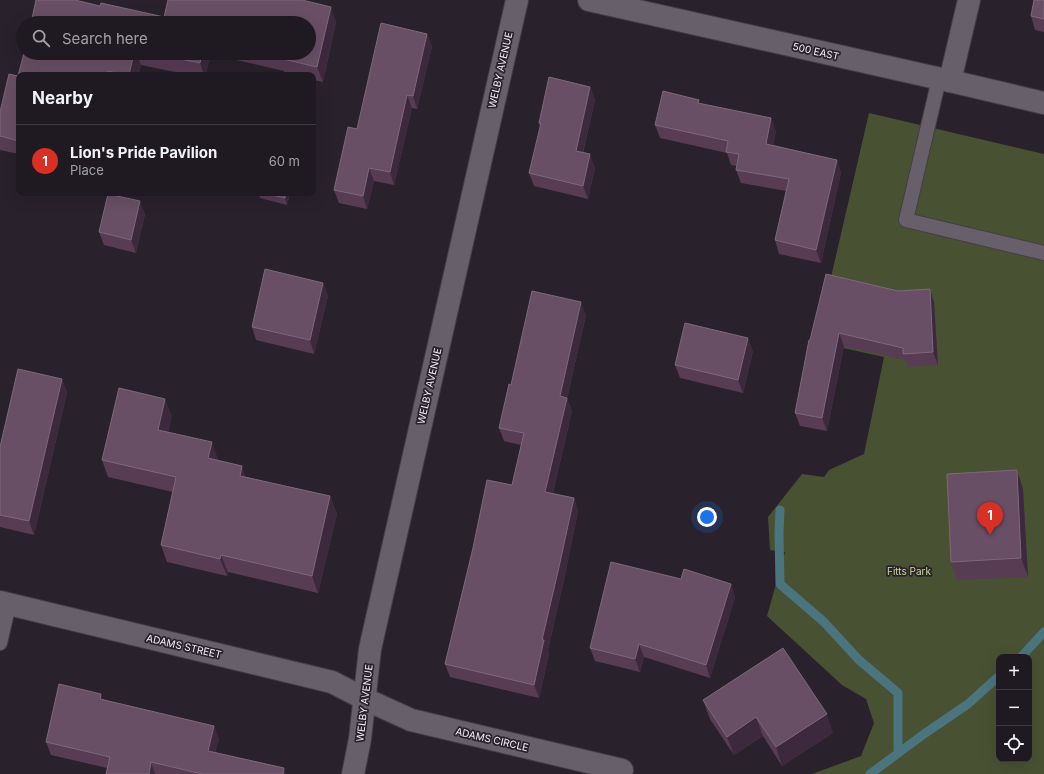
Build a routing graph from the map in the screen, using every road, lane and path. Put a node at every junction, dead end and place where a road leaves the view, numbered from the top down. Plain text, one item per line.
1 (517, 0) edge
2 (588, 0) edge
3 (969, 0) edge
4 (945, 80) junction
5 (1044, 103) edge
6 (1044, 253) edge
7 (4, 603) edge
8 (0, 643) edge
9 (364, 699) junction
10 (622, 770) dead end
11 (353, 774) edge

1 - 9 street, WELBY AVENUE
2 - 4 street, 500 EAST
3 - 4 street
4 - 5 street, 500 EAST
4 - 6 lane
7 - 8 lane
7 - 9 street, ADAMS STREET
9 - 10 street, ADAMS CIRCLE
9 - 11 street, WELBY AVENUE

